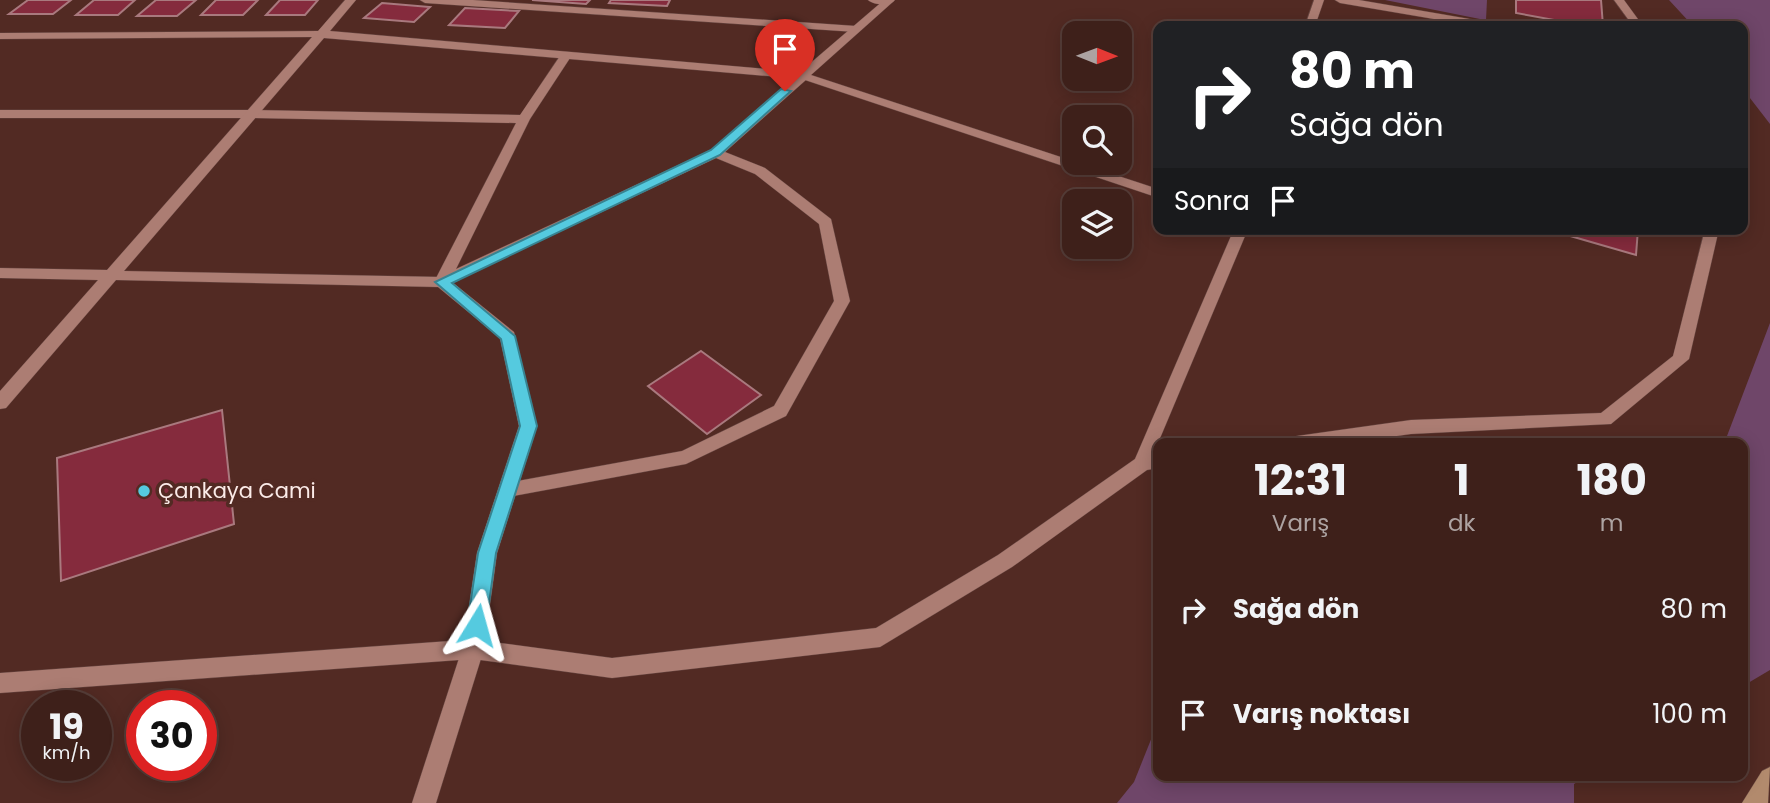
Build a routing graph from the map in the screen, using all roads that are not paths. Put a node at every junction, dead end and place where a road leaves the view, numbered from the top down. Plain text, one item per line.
1 (351, 0) edge
2 (425, 0) edge
3 (873, 0) edge
4 (1319, 0) edge
5 (1340, 0) edge
6 (1619, 0) edge
7 (889, 1) edge
8 (1312, 21) edge
9 (1464, 21) edge
10 (1634, 21) edge
11 (856, 29) junction
12 (322, 34) junction
13 (0, 36) edge
14 (566, 55) junction
15 (803, 76) junction
16 (0, 114) edge
17 (252, 114) junction
18 (524, 120) junction
19 (716, 153) junction
20 (1153, 191) edge
21 (1239, 235) edge
22 (1711, 235) edge
23 (0, 273) edge
24 (111, 274) junction
25 (442, 282) junction
26 (0, 403) edge
27 (1160, 438) edge
28 (1333, 438) edge
29 (1150, 463) edge
30 (508, 489) junction
31 (473, 649) junction
32 (0, 683) edge
33 (1770, 779) edge
34 (424, 803) edge
35 (1754, 803) edge

1 - 12 street
2 - 11 street
3 - 7 street
4 - 8 street
5 - 9 street
6 - 10 street
7 - 11 street
11 - 15 street
12 - 13 street
12 - 14 street
12 - 17 street
14 - 15 street
14 - 18 street
15 - 19 street
15 - 20 street
16 - 17 street
17 - 18 street
17 - 24 street
18 - 25 street
19 - 25 street
19 - 30 street
21 - 27 street
22 - 28 street
23 - 24 street
24 - 25 street
24 - 26 street
25 - 30 street
29 - 31 street
30 - 31 street
31 - 32 street
31 - 34 street
33 - 35 main road

